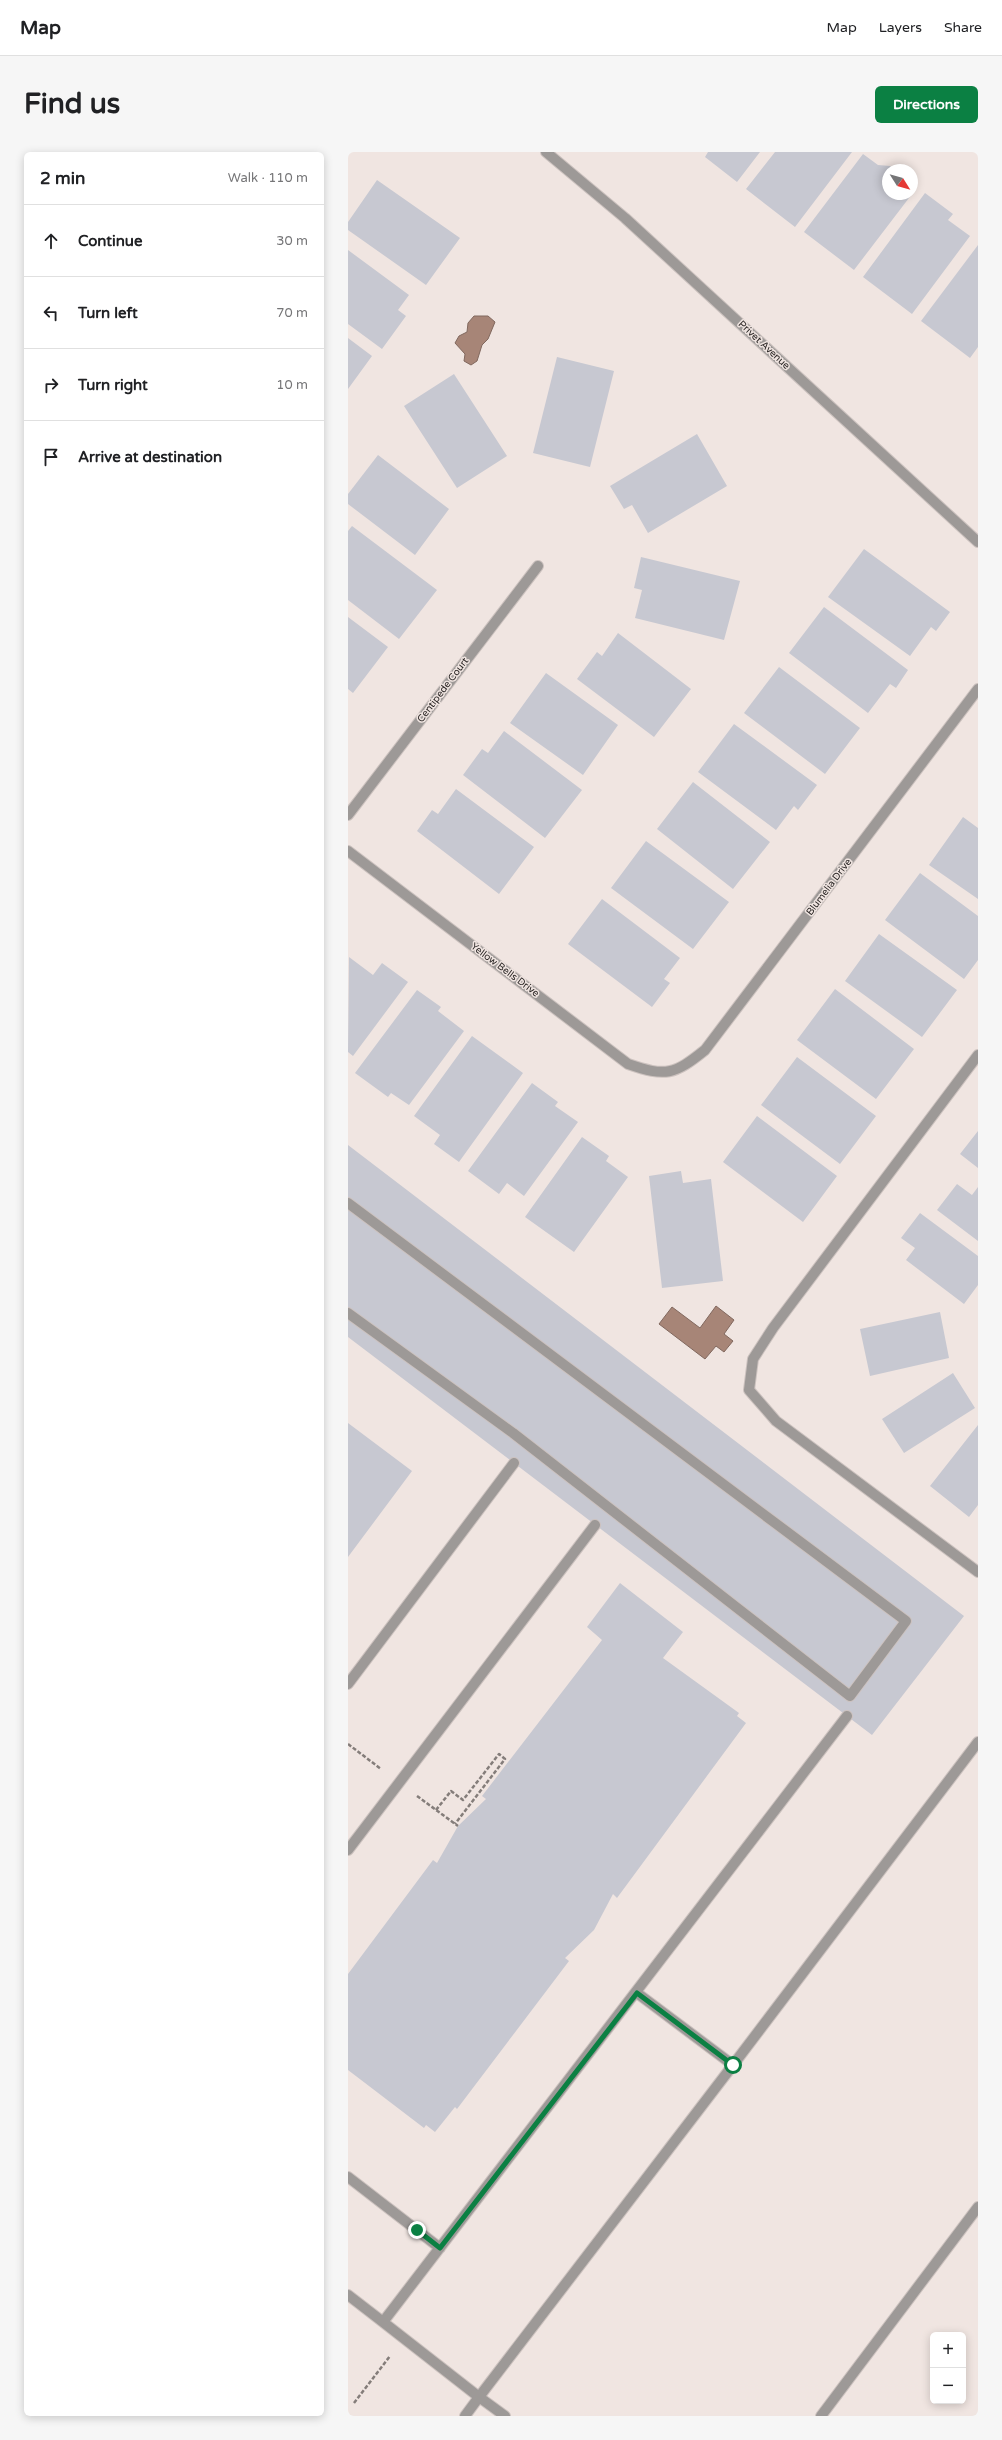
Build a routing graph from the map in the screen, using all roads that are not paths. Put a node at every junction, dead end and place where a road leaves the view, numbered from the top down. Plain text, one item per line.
1 (546, 152) edge
2 (978, 542) edge
3 (538, 566) dead end
4 (978, 689) edge
5 (348, 815) edge
6 (348, 851) edge
7 (978, 1055) edge
8 (669, 1073) joint
9 (348, 1203) edge
10 (348, 1313) edge
11 (514, 1463) dead end
12 (595, 1525) dead end
13 (978, 1572) edge
14 (348, 1684) edge
15 (847, 1716) dead end
16 (978, 1742) edge
17 (348, 1850) edge
18 (637, 1993) junction
19 (733, 2065) junction
20 (348, 2177) edge
21 (978, 2207) edge
22 (440, 2248) junction
23 (348, 2296) edge
24 (383, 2322) junction
25 (479, 2397) junction
26 (465, 2416) edge
27 (505, 2416) edge
28 (821, 2416) edge

1 - 2 street, Privet Avenue
3 - 5 street, Centipede Court
4 - 8 street, Blumelia Drive
6 - 8 street, Yellow Bells Drive
7 - 13 street
9 - 10 street
11 - 14 street
12 - 17 street
15 - 18 street
16 - 19 street
18 - 19 street
18 - 22 street
19 - 25 street
20 - 22 street
21 - 28 street
22 - 24 street
23 - 24 street
24 - 25 street
25 - 26 street
25 - 27 street

